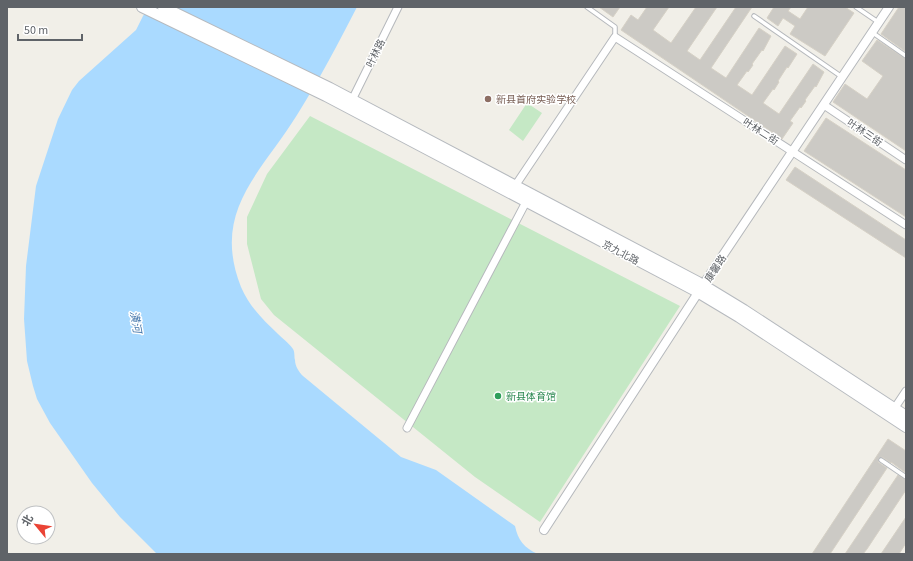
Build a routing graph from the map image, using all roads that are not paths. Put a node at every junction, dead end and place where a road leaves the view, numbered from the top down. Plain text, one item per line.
1 (142, 7) edge
2 (163, 7) edge
3 (398, 7) edge
4 (587, 7) edge
5 (856, 7) edge
6 (889, 7) edge
7 (754, 16) dead end
8 (878, 22) junction
9 (872, 33) junction
10 (615, 37) junction
11 (906, 56) edge
12 (842, 77) junction
13 (328, 92) junction
14 (352, 100) junction
15 (824, 105) junction
16 (792, 152) junction
17 (906, 160) edge
18 (515, 186) junction
19 (526, 202) junction
20 (906, 225) edge
21 (701, 289) junction
22 (906, 391) edge
23 (894, 409) junction
24 (906, 416) edge
25 (906, 427) edge
26 (407, 428) dead end
27 (881, 460) dead end
28 (906, 477) edge
29 (544, 530) dead end

1 - 13 main road
2 - 13 main road
3 - 14 street, 叶林路
4 - 10 lane
5 - 8 lane
6 - 8 street, 康馨路
7 - 12 lane
8 - 9 street, 康馨路
9 - 11 lane
9 - 12 street, 康馨路
10 - 16 street, 叶林二街
10 - 18 street
12 - 15 street, 康馨路
13 - 14 main road, 京九北路
13 - 19 main road, 京九北路
14 - 18 main road, 京九北路
15 - 16 street, 康馨路
15 - 17 street, 叶林三街
16 - 20 street, 叶林二街
16 - 21 street, 康馨路
18 - 21 main road, 京九北路
19 - 21 main road, 京九北路
19 - 26 street
21 - 23 main road, 京九北路
21 - 25 main road, 京九北路
21 - 29 street, 康馨路
22 - 23 street
23 - 24 main road, 京九北路
27 - 28 lane

